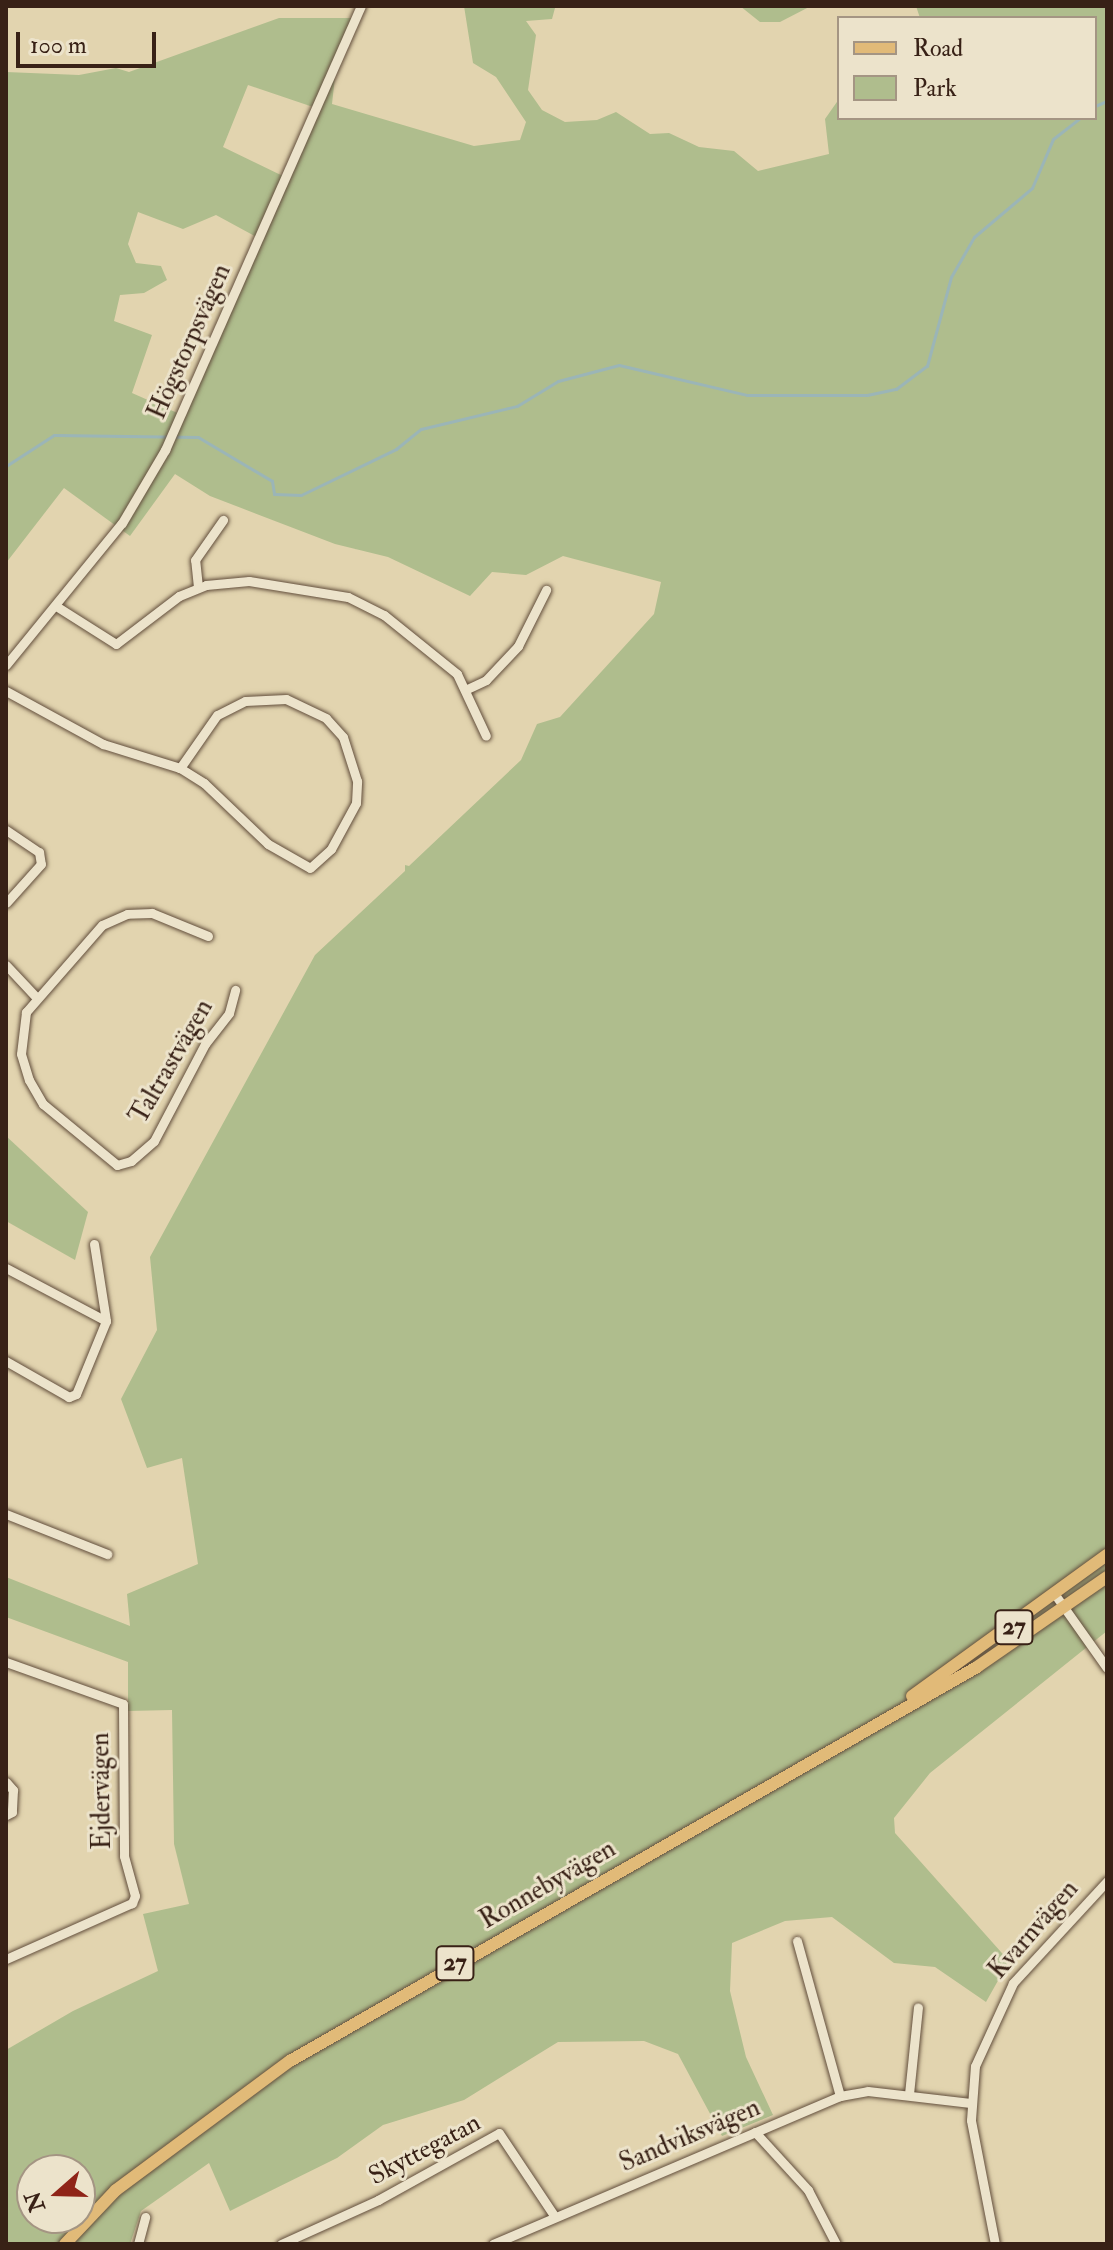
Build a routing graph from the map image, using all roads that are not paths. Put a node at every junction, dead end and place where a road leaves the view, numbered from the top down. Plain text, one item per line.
1 (361, 6) edge
2 (223, 520) dead end
3 (198, 587) junction
4 (546, 590) dead end
5 (56, 606) junction
6 (6, 665) edge
7 (465, 690) junction
8 (6, 691) edge
9 (486, 736) dead end
10 (180, 768) junction
11 (6, 830) edge
12 (6, 903) edge
13 (208, 936) dead end
14 (6, 965) edge
15 (235, 990) dead end
16 (35, 996) junction
17 (94, 1244) dead end
18 (6, 1268) edge
19 (106, 1321) junction
20 (6, 1361) edge
21 (6, 1514) edge
22 (107, 1554) dead end
23 (1107, 1555) edge
24 (1107, 1577) edge
25 (1056, 1596) junction
26 (1066, 1610) junction
27 (6, 1662) edge
28 (1107, 1668) edge
29 (873, 1723) junction
30 (6, 1782) edge
31 (6, 1815) edge
32 (1107, 1881) edge
33 (797, 1941) dead end
34 (6, 1959) edge
35 (918, 2007) dead end
36 (909, 2094) junction
37 (840, 2096) junction
38 (970, 2103) junction
39 (755, 2132) junction
40 (145, 2217) dead end
41 (555, 2217) junction
42 (65, 2244) edge
43 (138, 2244) edge
44 (281, 2244) edge
45 (493, 2244) edge
46 (836, 2244) edge
47 (995, 2244) edge

1 - 5 street, Högstorpsvägen
2 - 3 street
3 - 5 street
3 - 7 street
4 - 7 street
5 - 6 street, Högstorpsvägen
7 - 9 street
8 - 10 street
10 - 10 street
11 - 12 street
13 - 16 street
14 - 16 street
15 - 16 street, Taltrastvägen
17 - 19 street
18 - 19 street
19 - 20 street
21 - 22 street
23 - 25 main road, Ronnebyvägen / 27
24 - 26 main road, Ronnebyvägen / 27
25 - 26 street
25 - 29 main road, Ronnebyvägen / 27
26 - 28 street
26 - 29 main road, Ronnebyvägen / 27
27 - 34 street, Ejdervägen
29 - 42 main road, Ronnebyvägen / 27
30 - 31 street
32 - 38 street, Kvarnvägen
33 - 37 street
35 - 36 street
36 - 37 street, Sandviksvägen
36 - 38 street, Sandviksvägen
37 - 39 street, Sandviksvägen
38 - 47 street, Kvarnvägen
39 - 41 street, Sandviksvägen
39 - 46 street
40 - 43 street
41 - 44 street, Skyttegatan
41 - 45 street, Sandviksvägen

